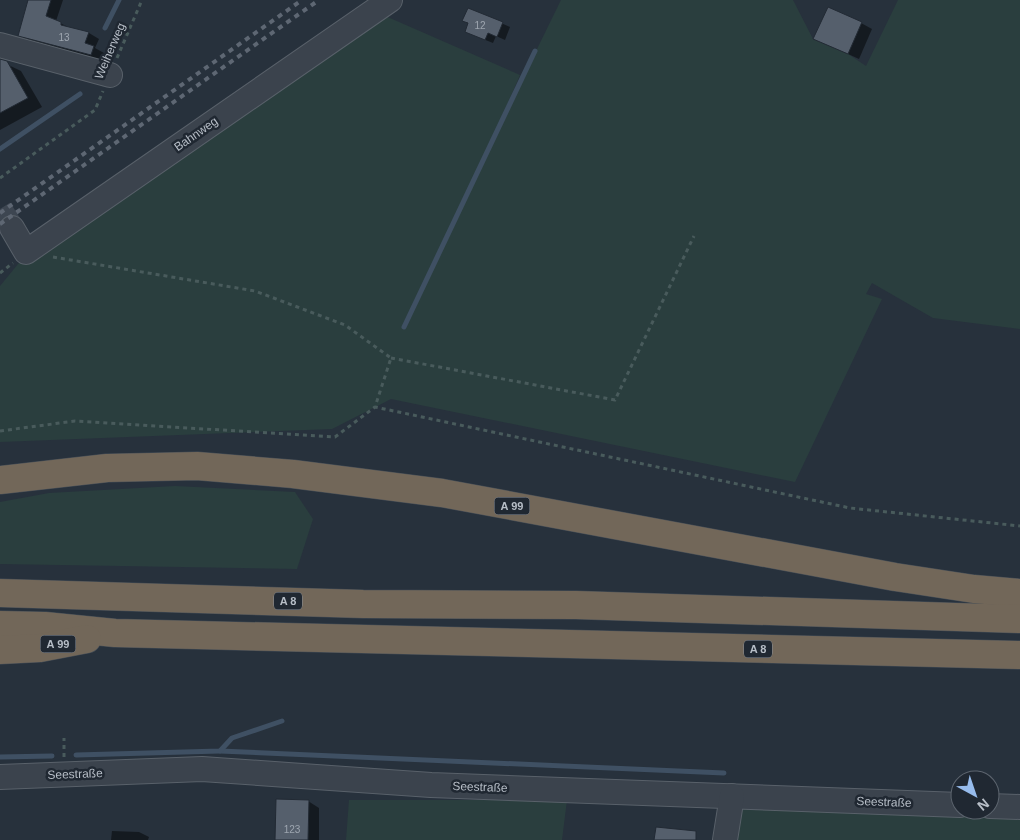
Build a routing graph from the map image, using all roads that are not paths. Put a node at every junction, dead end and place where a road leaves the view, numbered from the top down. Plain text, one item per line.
1 (390, 0) edge
2 (0, 45) edge
3 (110, 75) road end
4 (12, 228) tunnel mouth
5 (0, 480) edge
6 (0, 593) edge
7 (1020, 594) edge
8 (1020, 619) edge
9 (0, 625) edge
10 (115, 633) junction
11 (0, 650) edge
12 (1020, 655) edge
13 (0, 777) edge
14 (732, 796) junction
15 (950, 805) edge
16 (1000, 806) edge
17 (1020, 807) edge
18 (725, 840) edge

1 - 4 street, Bahnweg
2 - 3 street
5 - 7 highway, A 99
6 - 8 highway, A 8
9 - 10 highway, A 8
10 - 11 highway, A 99
10 - 12 highway, A 8
13 - 14 street, Seestraße
14 - 15 street, Seestraße
14 - 18 street
16 - 17 street

